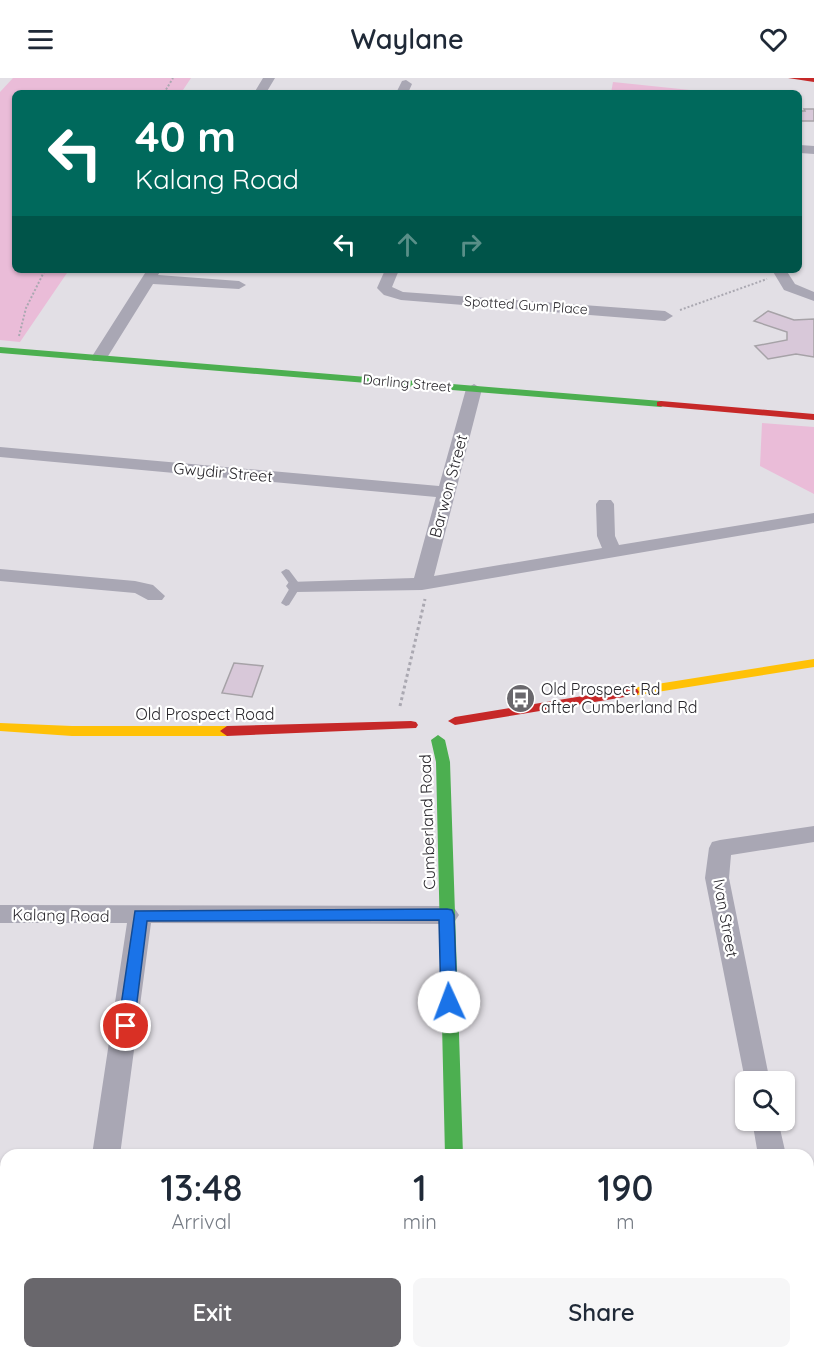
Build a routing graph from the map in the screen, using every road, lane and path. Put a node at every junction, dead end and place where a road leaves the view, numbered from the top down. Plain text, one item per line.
1 (792, 78) edge
2 (814, 80) edge
3 (44, 273) edge
4 (390, 273) edge
5 (777, 273) edge
6 (781, 273) edge
7 (151, 274) edge
8 (239, 285) dead end
9 (814, 297) edge
10 (665, 316) joint
11 (17, 344) dead end
12 (0, 350) edge
13 (99, 358) junction
14 (474, 389) junction
15 (814, 417) edge
16 (0, 452) edge
17 (445, 492) junction
18 (605, 504) dead end
19 (814, 518) edge
20 (613, 552) junction
21 (0, 575) edge
22 (291, 579) joint
23 (426, 583) junction
24 (155, 596) dead end
25 (286, 603) dead end
26 (814, 663) edge
27 (400, 705) dead end
28 (422, 712) dead end
29 (0, 727) edge
30 (416, 733) junction
31 (438, 740) junction
32 (814, 834) edge
33 (0, 914) edge
34 (140, 915) junction
35 (447, 915) junction
36 (755, 1071) edge
37 (767, 1131) edge
38 (107, 1149) edge
39 (454, 1149) edge
40 (771, 1149) edge

1 - 2 main road
3 - 11 path
4 - 10 street, Spotted Gum Place
5 - 10 path
6 - 9 street
7 - 8 street
7 - 13 street
12 - 13 main road, Darling Street
13 - 14 main road, Darling Street
14 - 15 main road, Darling Street
14 - 17 street, Barwon Street
16 - 17 street, Gwydir Street
17 - 23 street, Barwon Street
18 - 20 street
19 - 20 street
20 - 23 street
21 - 24 street
22 - 23 street
22 - 25 lane
23 - 27 path
26 - 31 main road
28 - 30 main road
29 - 30 main road, Old Prospect Road
30 - 31 main road, Old Prospect Road
31 - 35 main road, Cumberland Road
32 - 36 street, Ivan Street
33 - 34 street, Kalang Road
34 - 35 street, Kalang Road
34 - 38 street
35 - 39 main road, Cumberland Road
37 - 40 street

